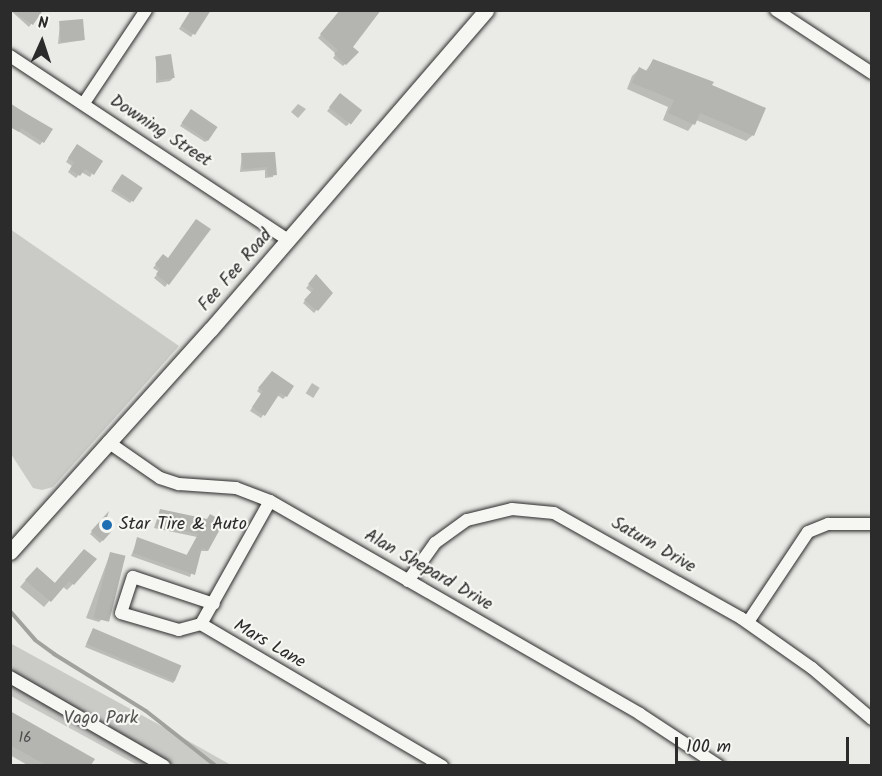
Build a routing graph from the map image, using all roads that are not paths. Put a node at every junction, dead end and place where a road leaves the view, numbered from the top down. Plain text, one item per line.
1 (146, 10) edge
2 (486, 10) edge
3 (776, 10) edge
4 (10, 56) edge
5 (872, 73) edge
6 (84, 103) junction
7 (288, 240) junction
8 (108, 442) junction
9 (270, 501) junction
10 (872, 524) edge
11 (10, 552) edge
12 (408, 580) junction
13 (214, 604) junction
14 (748, 622) junction
15 (201, 624) junction
16 (10, 677) edge
17 (872, 719) edge
18 (164, 765) edge
19 (442, 765) edge
20 (719, 765) edge

1 - 6 street
2 - 7 street, Fee Fee Road
3 - 5 street
4 - 6 street, Downing Street
6 - 7 street, Downing Street
7 - 8 street, Fee Fee Road
8 - 9 street, Alan Shepard Drive
8 - 11 street, Fee Fee Road
9 - 12 street, Alan Shepard Drive
9 - 13 street
10 - 14 street
12 - 14 street, Saturn Drive
12 - 20 street, Alan Shepard Drive
13 - 15 street
13 - 15 street
14 - 17 street, Saturn Drive
15 - 19 street, Mars Lane
16 - 18 street

